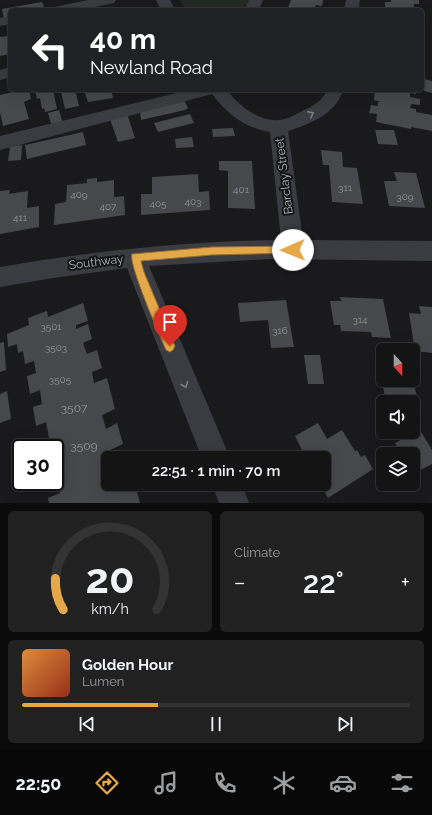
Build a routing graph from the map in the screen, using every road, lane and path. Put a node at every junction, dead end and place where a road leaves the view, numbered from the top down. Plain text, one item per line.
1 (109, 0) edge
2 (69, 8) edge
3 (204, 92) edge
4 (219, 92) edge
5 (335, 92) edge
6 (278, 126) junction
7 (0, 143) edge
8 (293, 250) junction
9 (432, 251) edge
10 (136, 257) junction
11 (0, 277) edge
12 (213, 451) edge
13 (230, 491) edge
14 (234, 503) edge

1 - 2 street
3 - 7 street
4 - 6 street, Barclay Street
6 -> 5 street
6 - 8 street, Barclay Street
8 - 9 street, Southway
8 - 10 street, Southway
10 - 11 street, Southway
10 -> 12 street
13 - 14 street

